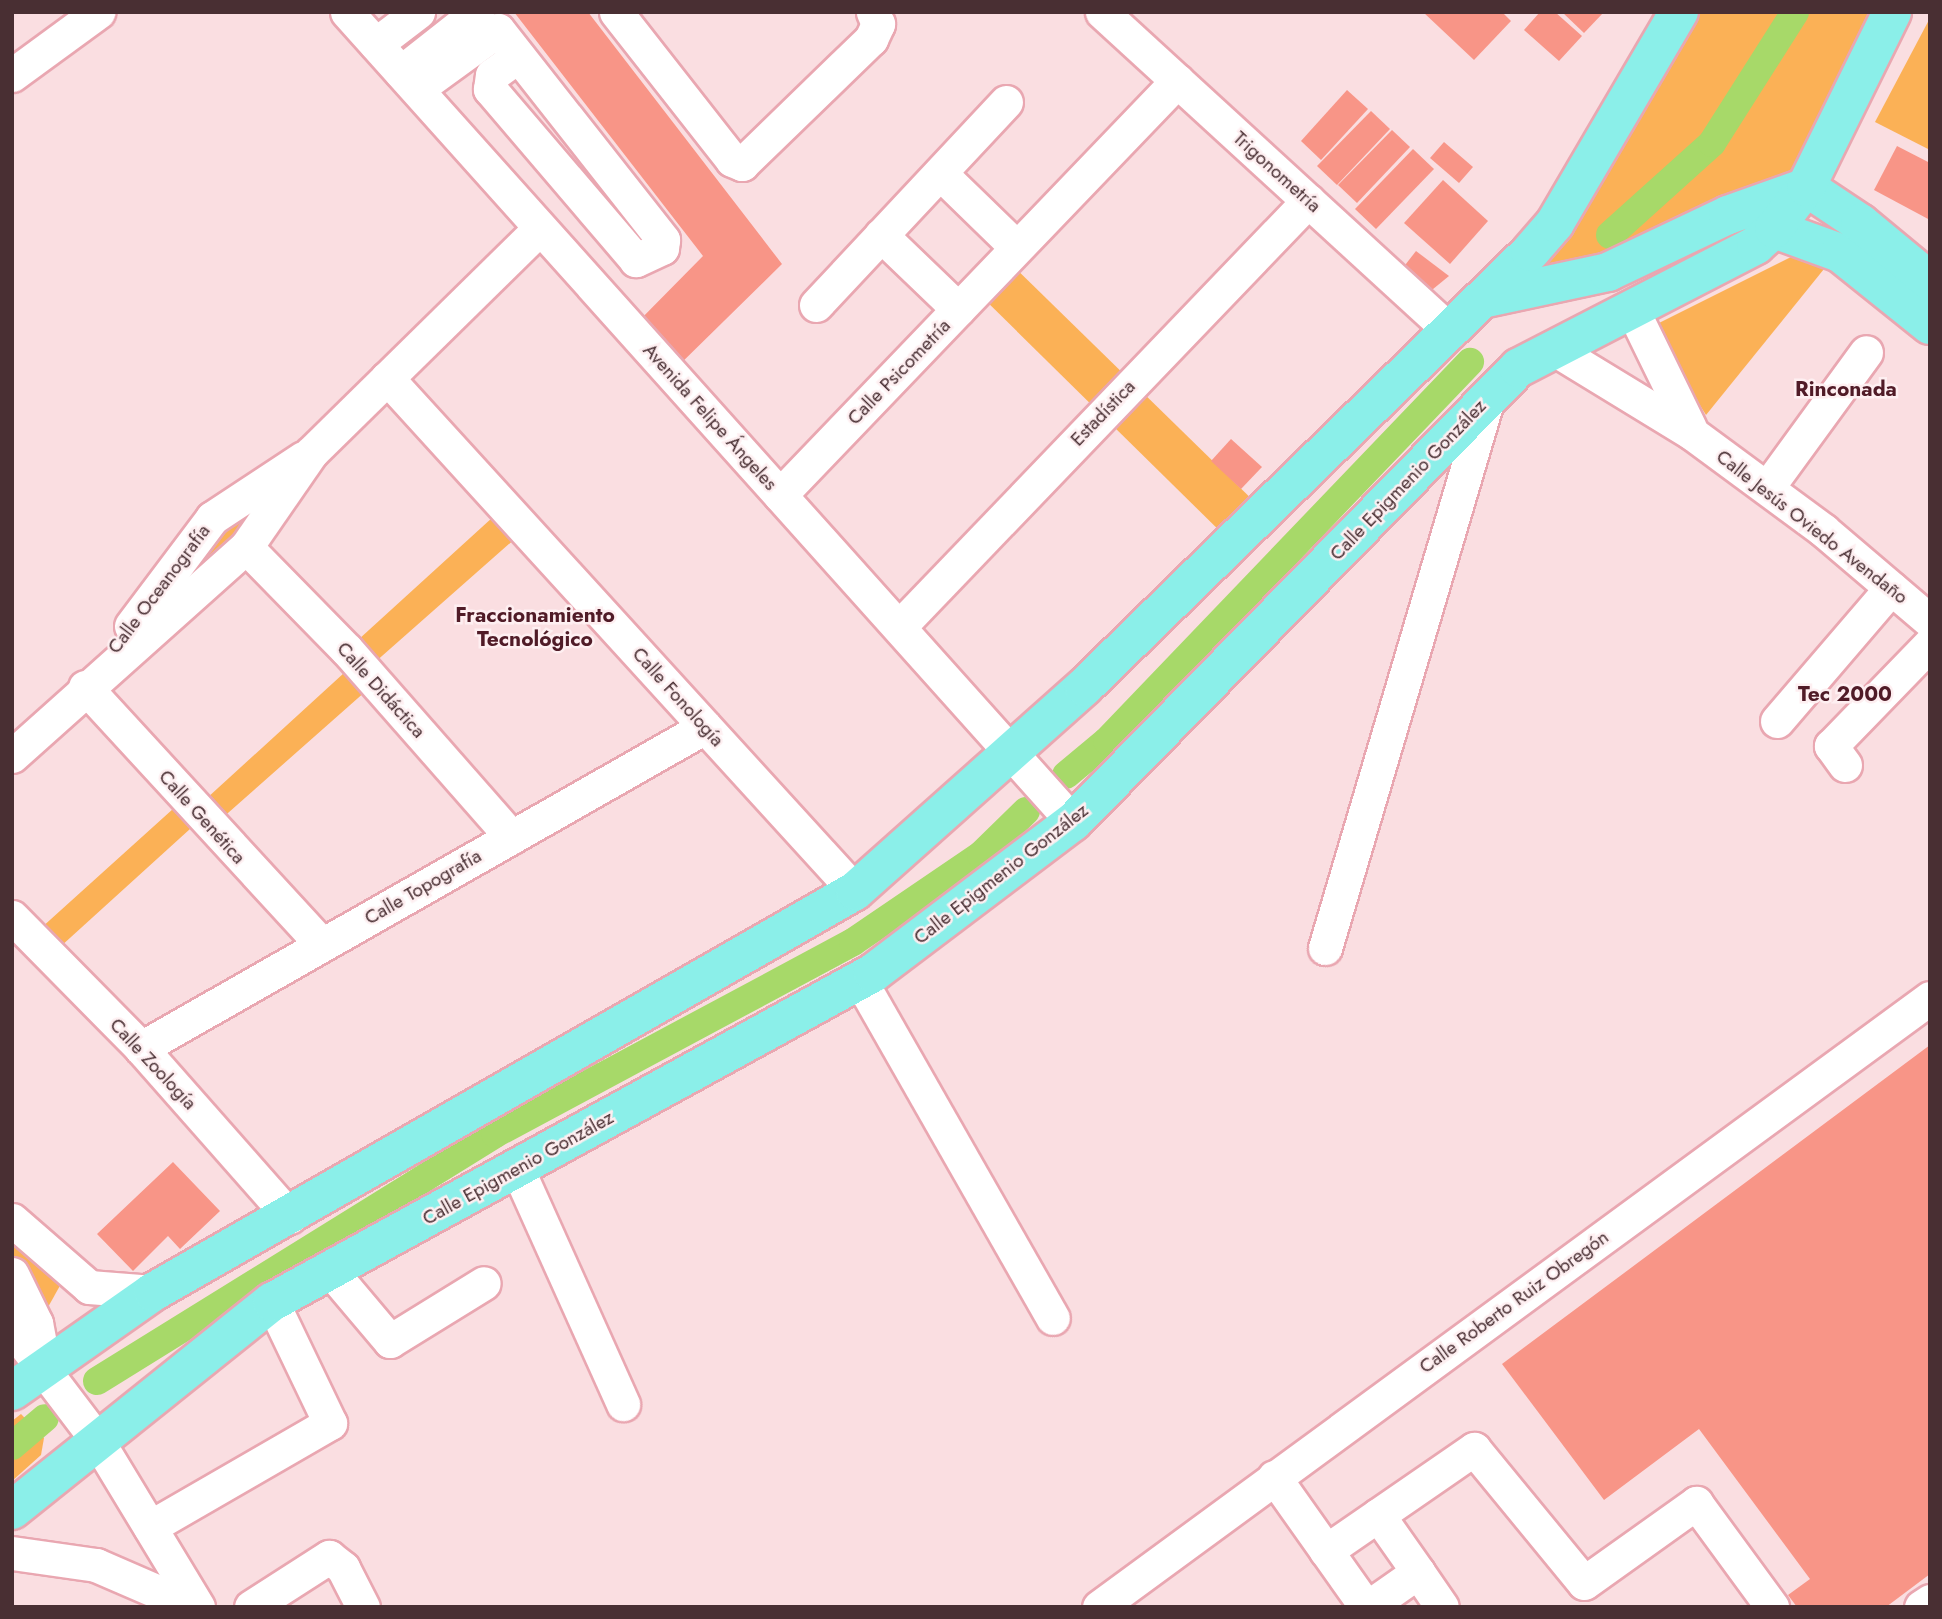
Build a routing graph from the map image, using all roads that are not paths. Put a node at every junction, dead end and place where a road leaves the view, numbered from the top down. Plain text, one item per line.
1 (98, 12) edge
2 (347, 12) edge
3 (418, 12) edge
4 (477, 12) edge
5 (617, 12) edge
6 (873, 12) edge
7 (1102, 12) edge
8 (1679, 12) edge
9 (1892, 12) edge
10 (376, 44) junction
11 (518, 56) junction
12 (12, 75) edge
13 (409, 81) junction
14 (1177, 81) junction
15 (1006, 102) dead end
16 (940, 173) junction
17 (566, 175) junction
18 (1806, 187) junction
19 (1308, 201) junction
20 (533, 220) junction
21 (1774, 229) junction
22 (881, 236) junction
23 (1016, 247) junction
24 (1930, 281) edge
25 (1487, 298) junction
26 (816, 305) dead end
27 (958, 309) junction
28 (1632, 309) junction
29 (1930, 325) edge
30 (1451, 332) junction
31 (1554, 349) junction
32 (1866, 352) dead end
33 (387, 378) junction
34 (1488, 398) junction
35 (1693, 434) junction
36 (311, 453) junction
37 (1767, 488) junction
38 (780, 495) junction
39 (246, 547) junction
40 (1891, 588) junction
41 (1930, 621) edge
42 (899, 627) junction
43 (1930, 644) edge
44 (85, 687) junction
45 (1777, 721) dead end
46 (705, 727) junction
47 (1012, 754) junction
48 (12, 756) edge
49 (1845, 765) dead end
50 (1073, 822) junction
51 (511, 837) junction
52 (855, 891) junction
53 (12, 916) edge
54 (322, 945) junction
55 (1325, 948) dead end
56 (860, 980) junction
57 (1930, 998) edge
58 (141, 1048) junction
59 (517, 1168) junction
60 (290, 1217) junction
61 (12, 1220) edge
62 (330, 1270) junction
63 (12, 1274) edge
64 (484, 1283) dead end
65 (153, 1292) junction
66 (272, 1302) junction
67 (1053, 1318) dead end
68 (12, 1328) edge
69 (47, 1371) junction
70 (12, 1391) edge
71 (623, 1404) dead end
72 (94, 1436) junction
73 (1274, 1477) junction
74 (12, 1510) edge
75 (1378, 1515) junction
76 (150, 1527) junction
77 (1326, 1551) junction
78 (12, 1553) edge
79 (1418, 1572) junction
80 (1930, 1601) edge
81 (195, 1607) edge
82 (251, 1607) edge
83 (363, 1607) edge
84 (1099, 1607) edge
85 (1367, 1607) edge
86 (1442, 1607) edge
87 (1772, 1607) edge
88 (1921, 1607) edge

1 - 12 street
2 - 10 street, Avenida Felipe Ángeles
3 - 10 street
4 - 13 street
5 - 6 street
7 - 14 street, Trigonometría
8 - 25 main road
9 - 18 main road, Calle Epigmenio González
10 - 13 street, Avenida Felipe Ángeles
11 - 13 street
11 - 17 street
11 - 17 street
13 - 20 street, Avenida Felipe Ángeles
14 - 19 street, Trigonometría
14 - 23 street, Calle Psicometría
15 - 16 street
16 - 22 street
16 - 23 street
17 - 20 street, Calle Oceanografía
18 - 21 main road, Calle Epigmenio González
18 - 24 main road
18 - 25 main road
19 - 30 street, Trigonometría
19 - 42 street, Estadística
20 - 33 street, Calle Oceanografía
20 - 38 street, Avenida Felipe Ángeles
21 - 28 main road, Calle Epigmenio González
21 - 29 main road
22 - 26 street
22 - 27 street
23 - 27 street, Calle Psicometría
25 - 30 main road
27 - 38 street, Calle Psicometría
28 - 31 main road, Calle Epigmenio González
28 - 35 street, Calle Jesús Oviedo Avendaño
30 - 47 main road
31 - 34 main road, Calle Epigmenio González
31 - 35 street, Calle Jesús Oviedo Avendaño
32 - 37 street
33 - 36 street, Calle Oceanografía
33 - 46 street, Calle Fonología
34 - 50 main road, Calle Epigmenio González
34 - 55 street
35 - 37 street, Calle Jesús Oviedo Avendaño
36 - 39 street, Calle Oceanografía
36 - 44 street, Calle Oceanografía
37 - 40 street, Calle Jesús Oviedo Avendaño
38 - 42 street, Avenida Felipe Ángeles
39 - 44 street, Calle Oceanografía
39 - 51 street, Calle Didáctica
40 - 41 street, Calle Jesús Oviedo Avendaño
40 - 45 street
42 - 47 street, Avenida Felipe Ángeles
43 - 49 street
44 - 48 street, Calle Oceanografía
44 - 54 street, Calle Genética
46 - 51 street, Calle Topografía
46 - 52 street, Calle Fonología
47 - 50 street, Avenida Felipe Ángeles
47 - 52 main road
50 - 56 main road, Calle Epigmenio González
51 - 54 street, Calle Topografía
52 - 60 main road
53 - 58 street, Calle Zoología
54 - 58 street, Calle Topografía
56 - 59 main road, Calle Epigmenio González
56 - 67 street
57 - 73 street, Calle Roberto Ruiz Obregón
58 - 60 street, Calle Zoología
59 - 62 main road, Calle Epigmenio González
59 - 71 street
60 - 65 main road
61 - 65 street
62 - 64 street
62 - 66 main road, Calle Epigmenio González
63 - 69 street
65 - 69 main road
66 - 72 main road, Calle Epigmenio González
66 - 76 street
68 - 69 street
69 - 70 main road
69 - 72 street
72 - 74 main road, Calle Epigmenio González
72 - 76 street
73 - 77 street
73 - 84 street, Calle Roberto Ruiz Obregón
75 - 77 street
75 - 79 street
75 - 87 street
76 - 81 street
77 - 85 street
78 - 81 street
79 - 85 street
79 - 86 street
80 - 88 street
82 - 83 street

